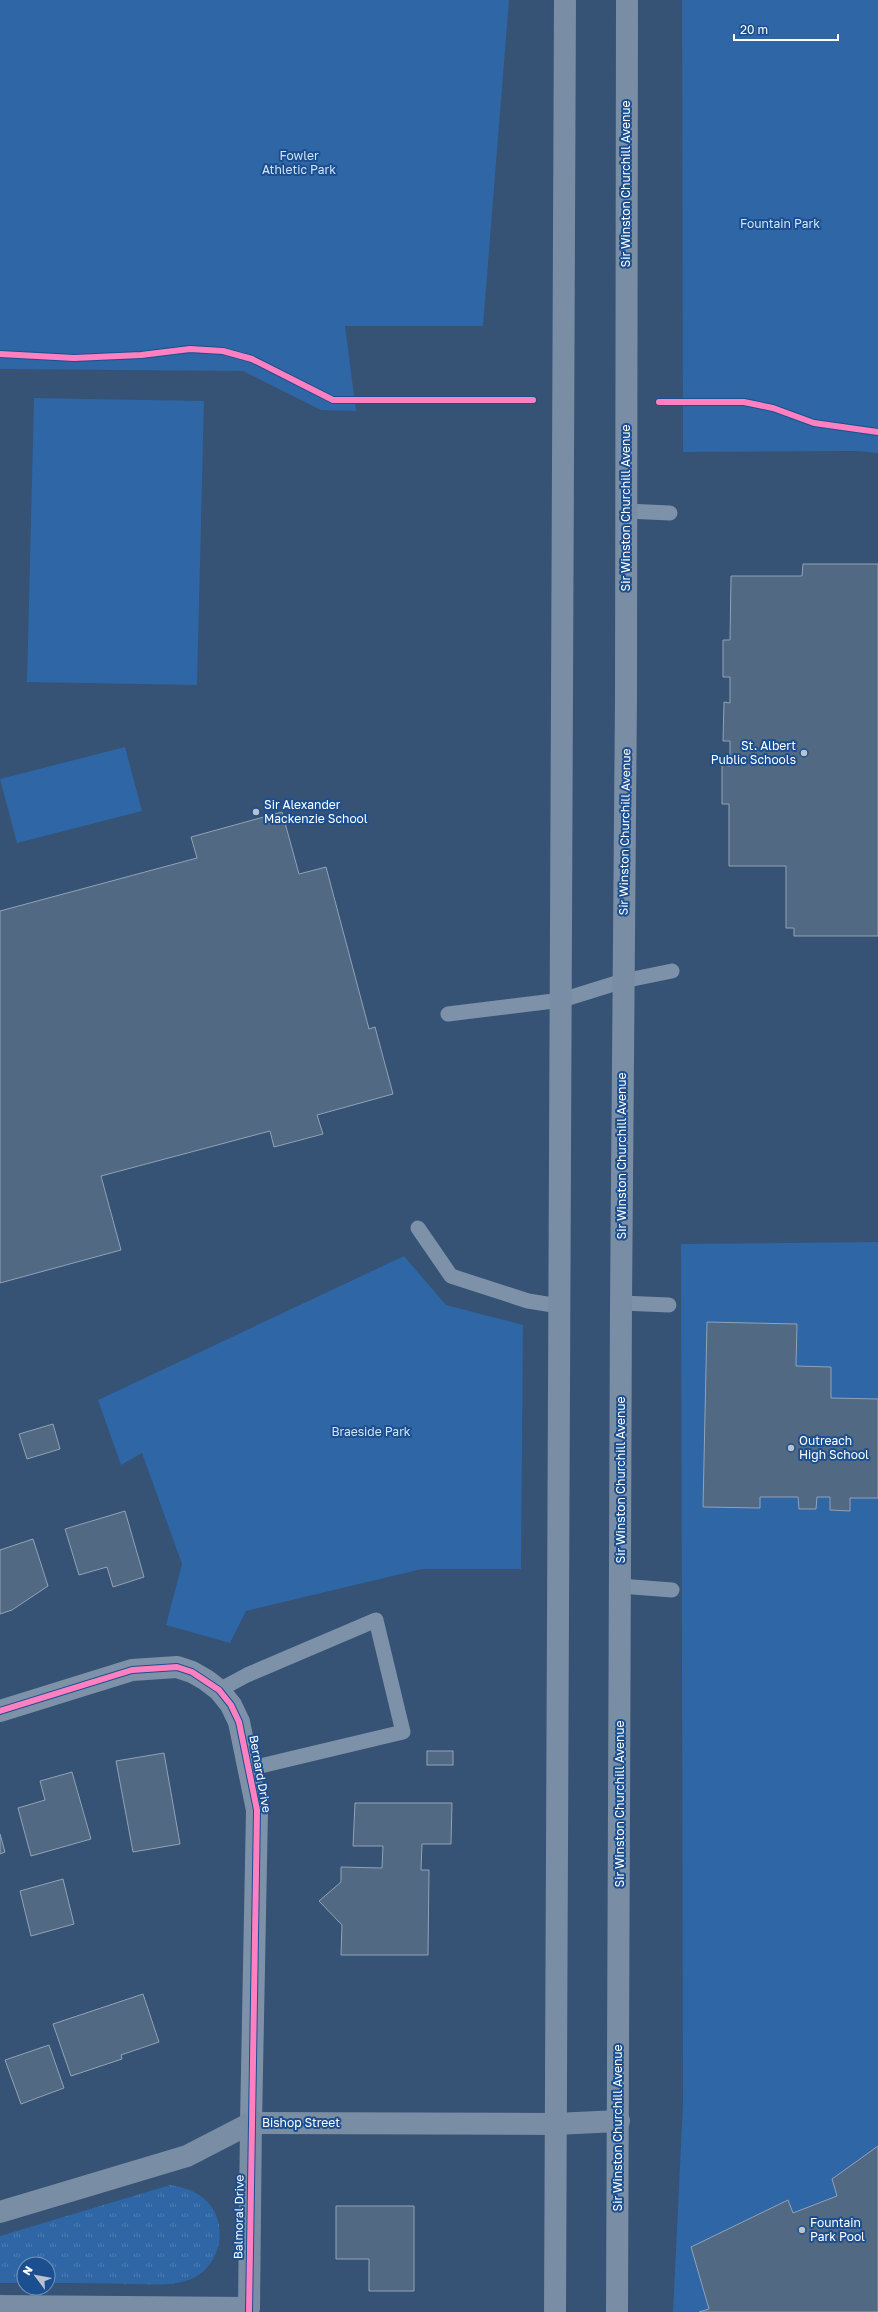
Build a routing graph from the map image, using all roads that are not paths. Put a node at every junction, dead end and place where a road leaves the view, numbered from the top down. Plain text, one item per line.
1 (565, 0) edge
2 (627, 0) edge
3 (626, 511) junction
4 (670, 513) dead end
5 (672, 971) dead end
6 (623, 981) junction
7 (562, 1000) junction
8 (448, 1014) dead end
9 (418, 1228) dead end
10 (621, 1303) junction
11 (668, 1305) dead end
12 (559, 1306) junction
13 (620, 1586) junction
14 (672, 1590) dead end
15 (219, 1690) junction
16 (0, 1711) edge
17 (248, 1769) junction
18 (619, 2121) junction
19 (251, 2123) junction
20 (555, 2124) junction
21 (0, 2212) edge
22 (0, 2306) edge
23 (249, 2310) edge
24 (555, 2312) edge
25 (618, 2312) edge

1 - 7 main road
2 - 3 main road, Sir Winston Churchill Avenue
3 - 4 lane
3 - 6 main road, Sir Winston Churchill Avenue
5 - 6 lane
6 - 7 lane
6 - 10 main road, Sir Winston Churchill Avenue
7 - 8 lane
7 - 12 main road
9 - 12 lane
10 - 11 lane
10 - 13 main road, Sir Winston Churchill Avenue
12 - 20 main road
13 - 14 lane
13 - 18 main road, Sir Winston Churchill Avenue
15 - 16 street, Bernard Drive
15 - 17 street, Bernard Drive
15 - 17 lane
17 - 19 street, Bernard Drive
18 - 20 main road, Bishop Street
18 - 25 main road, Sir Winston Churchill Avenue
19 - 20 main road, Bishop Street
19 - 21 main road, Bishop Street
19 - 23 main road, Balmoral Drive
20 - 24 main road
22 - 23 main road

